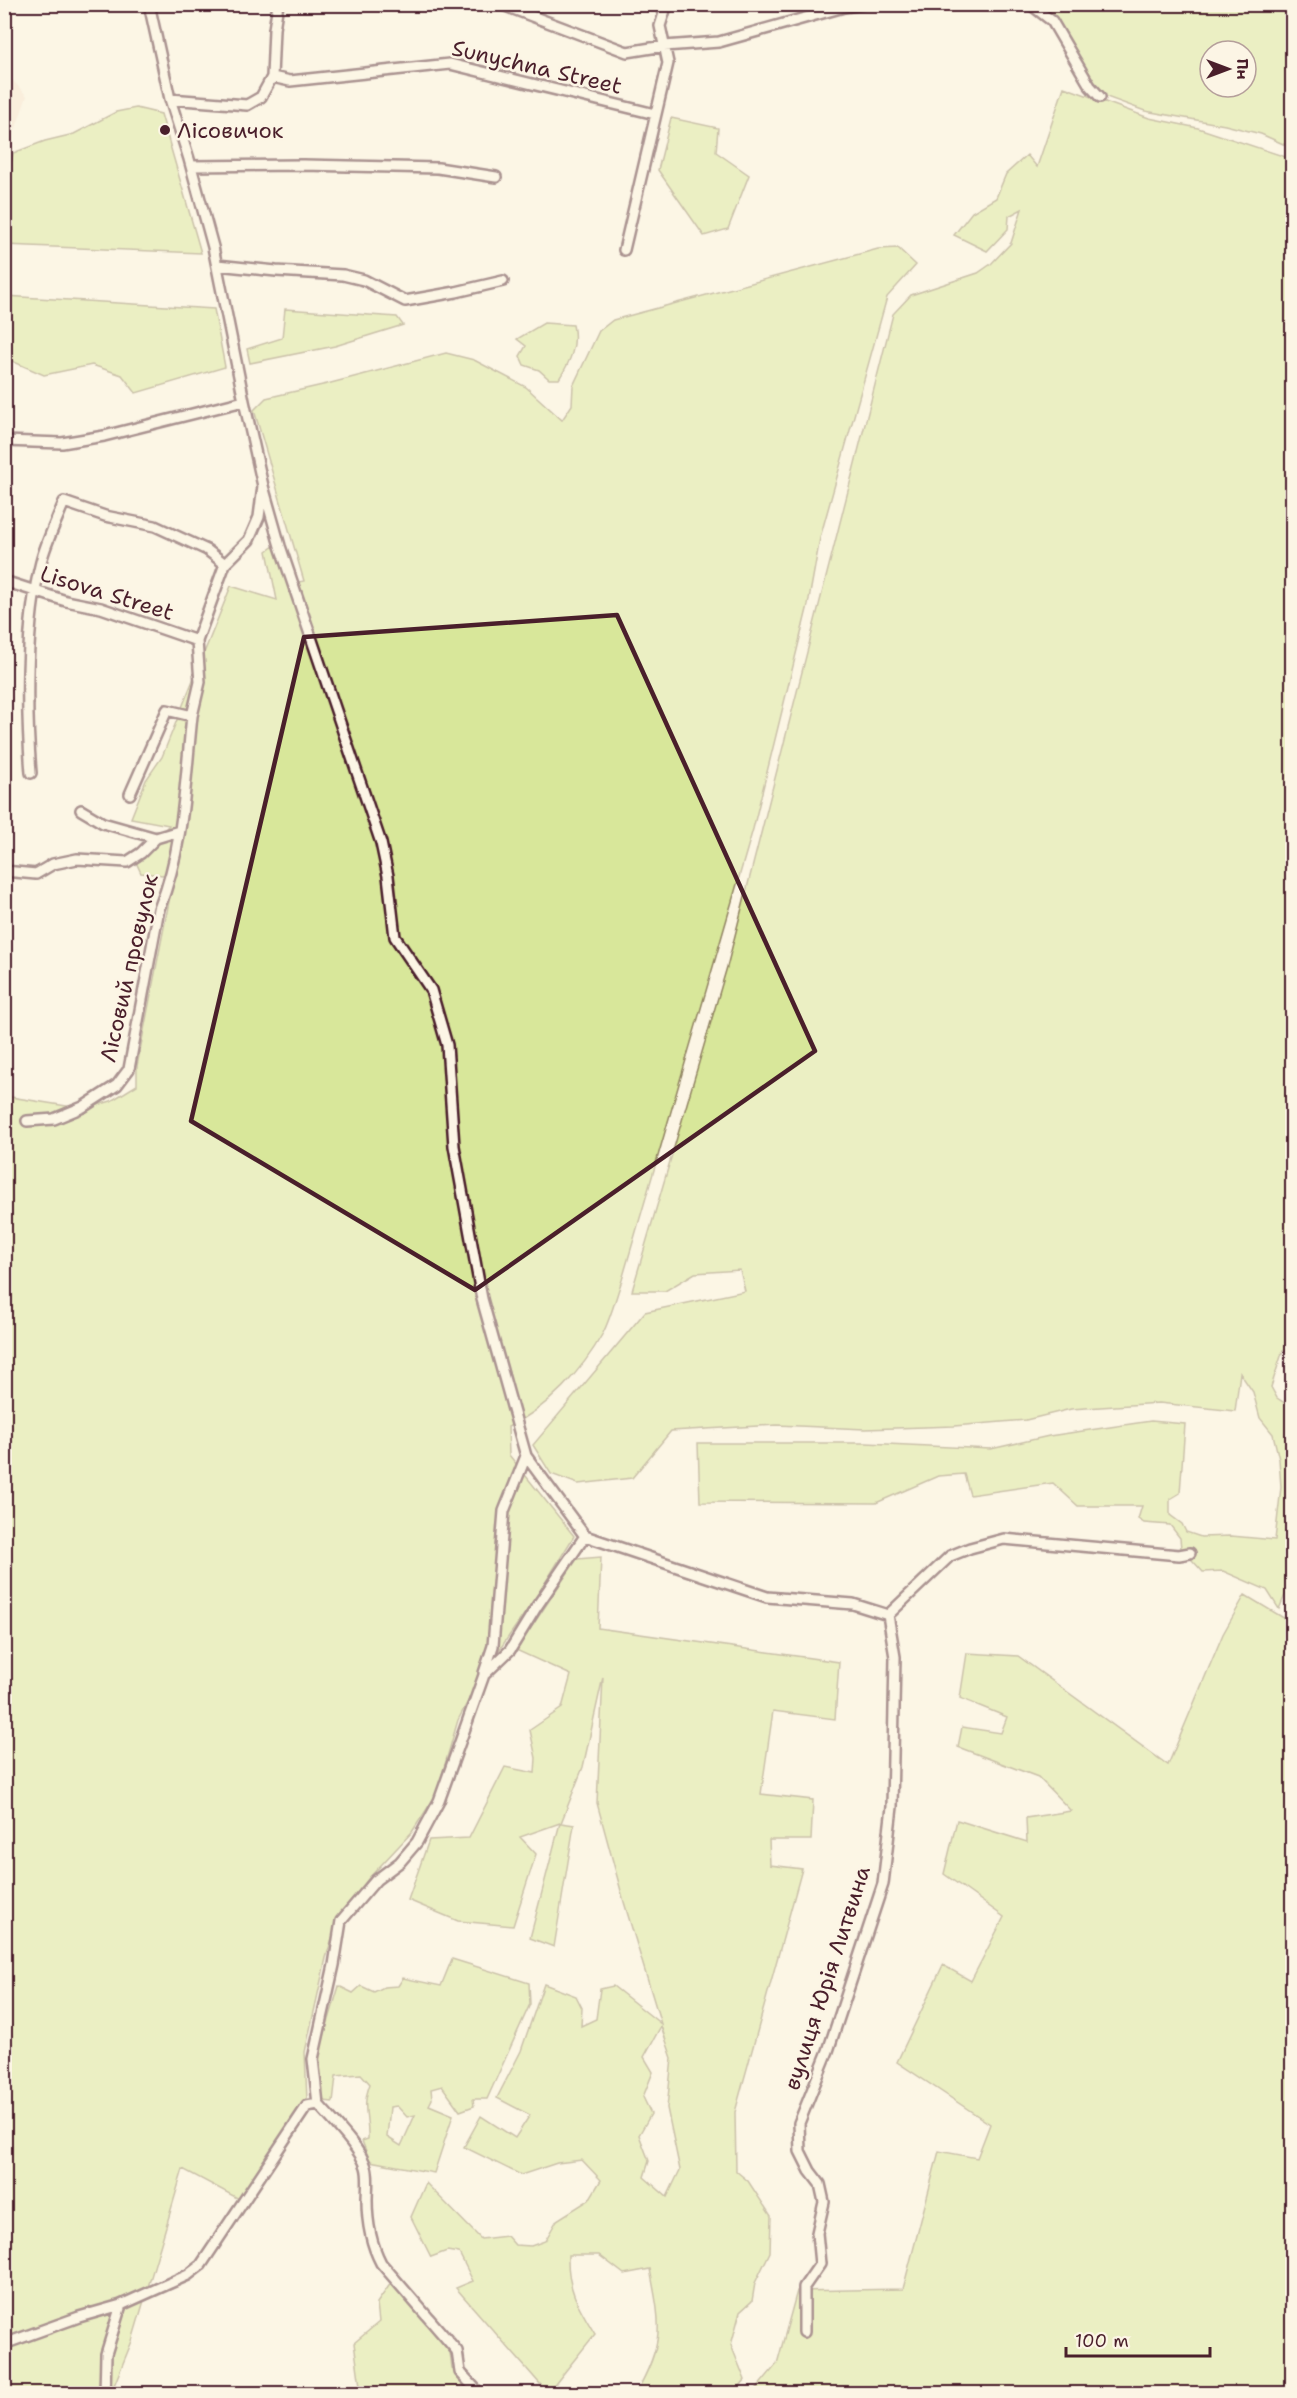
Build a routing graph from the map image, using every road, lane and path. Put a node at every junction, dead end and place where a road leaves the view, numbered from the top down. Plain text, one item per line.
1 (149, 4) edge
2 (278, 4) edge
3 (500, 4) edge
4 (667, 4) edge
5 (863, 4) edge
6 (1029, 4) edge
7 (664, 46) junction
8 (272, 77) junction
9 (1100, 97) dead end
10 (170, 99) junction
11 (655, 114) junction
12 (191, 166) junction
13 (496, 177) dead end
14 (624, 250) dead end
15 (217, 264) junction
16 (503, 281) dead end
17 (244, 401) junction
18 (4, 441) edge
19 (263, 486) junction
20 (225, 564) junction
21 (4, 581) edge
22 (36, 591) junction
23 (197, 642) junction
24 (192, 716) junction
25 (31, 774) dead end
26 (130, 794) dead end
27 (81, 810) dead end
28 (179, 831) junction
29 (156, 838) junction
30 (4, 872) edge
31 (27, 1121) dead end
32 (526, 1456) junction
33 (585, 1536) junction
34 (1190, 1553) dead end
35 (888, 1615) junction
36 (484, 1675) junction
37 (318, 2104) junction
38 (121, 2305) junction
39 (804, 2331) dead end
40 (4, 2344) edge
41 (105, 2394) edge
42 (480, 2394) edge

1 - 10 street
2 - 8 street
3 - 7 street
4 - 7 street
5 - 7 street
6 - 9 street
7 - 11 street
8 - 10 street
8 - 11 street, Sunychna Street
10 - 12 street
11 - 14 street
12 - 13 street
12 - 15 street
15 - 16 street
15 - 17 street
17 - 18 street
17 - 19 street
19 - 20 street
19 - 32 street
20 - 22 street
20 - 23 street
21 - 22 street, Lisova Street
22 - 23 street, Lisova Street
22 - 25 street
23 - 24 street
24 - 26 street
24 - 28 street, Лісовий провулок
27 - 29 street
28 - 29 street
28 - 31 street, Лісовий провулок
29 - 30 street, Лісовий провулок
32 - 33 street
32 - 36 street
33 - 35 street
33 - 36 street
34 - 35 street
35 - 39 street, вулиця Юрія Литвина
36 - 37 street
37 - 38 street
37 - 42 street
38 - 40 street
38 - 41 street

